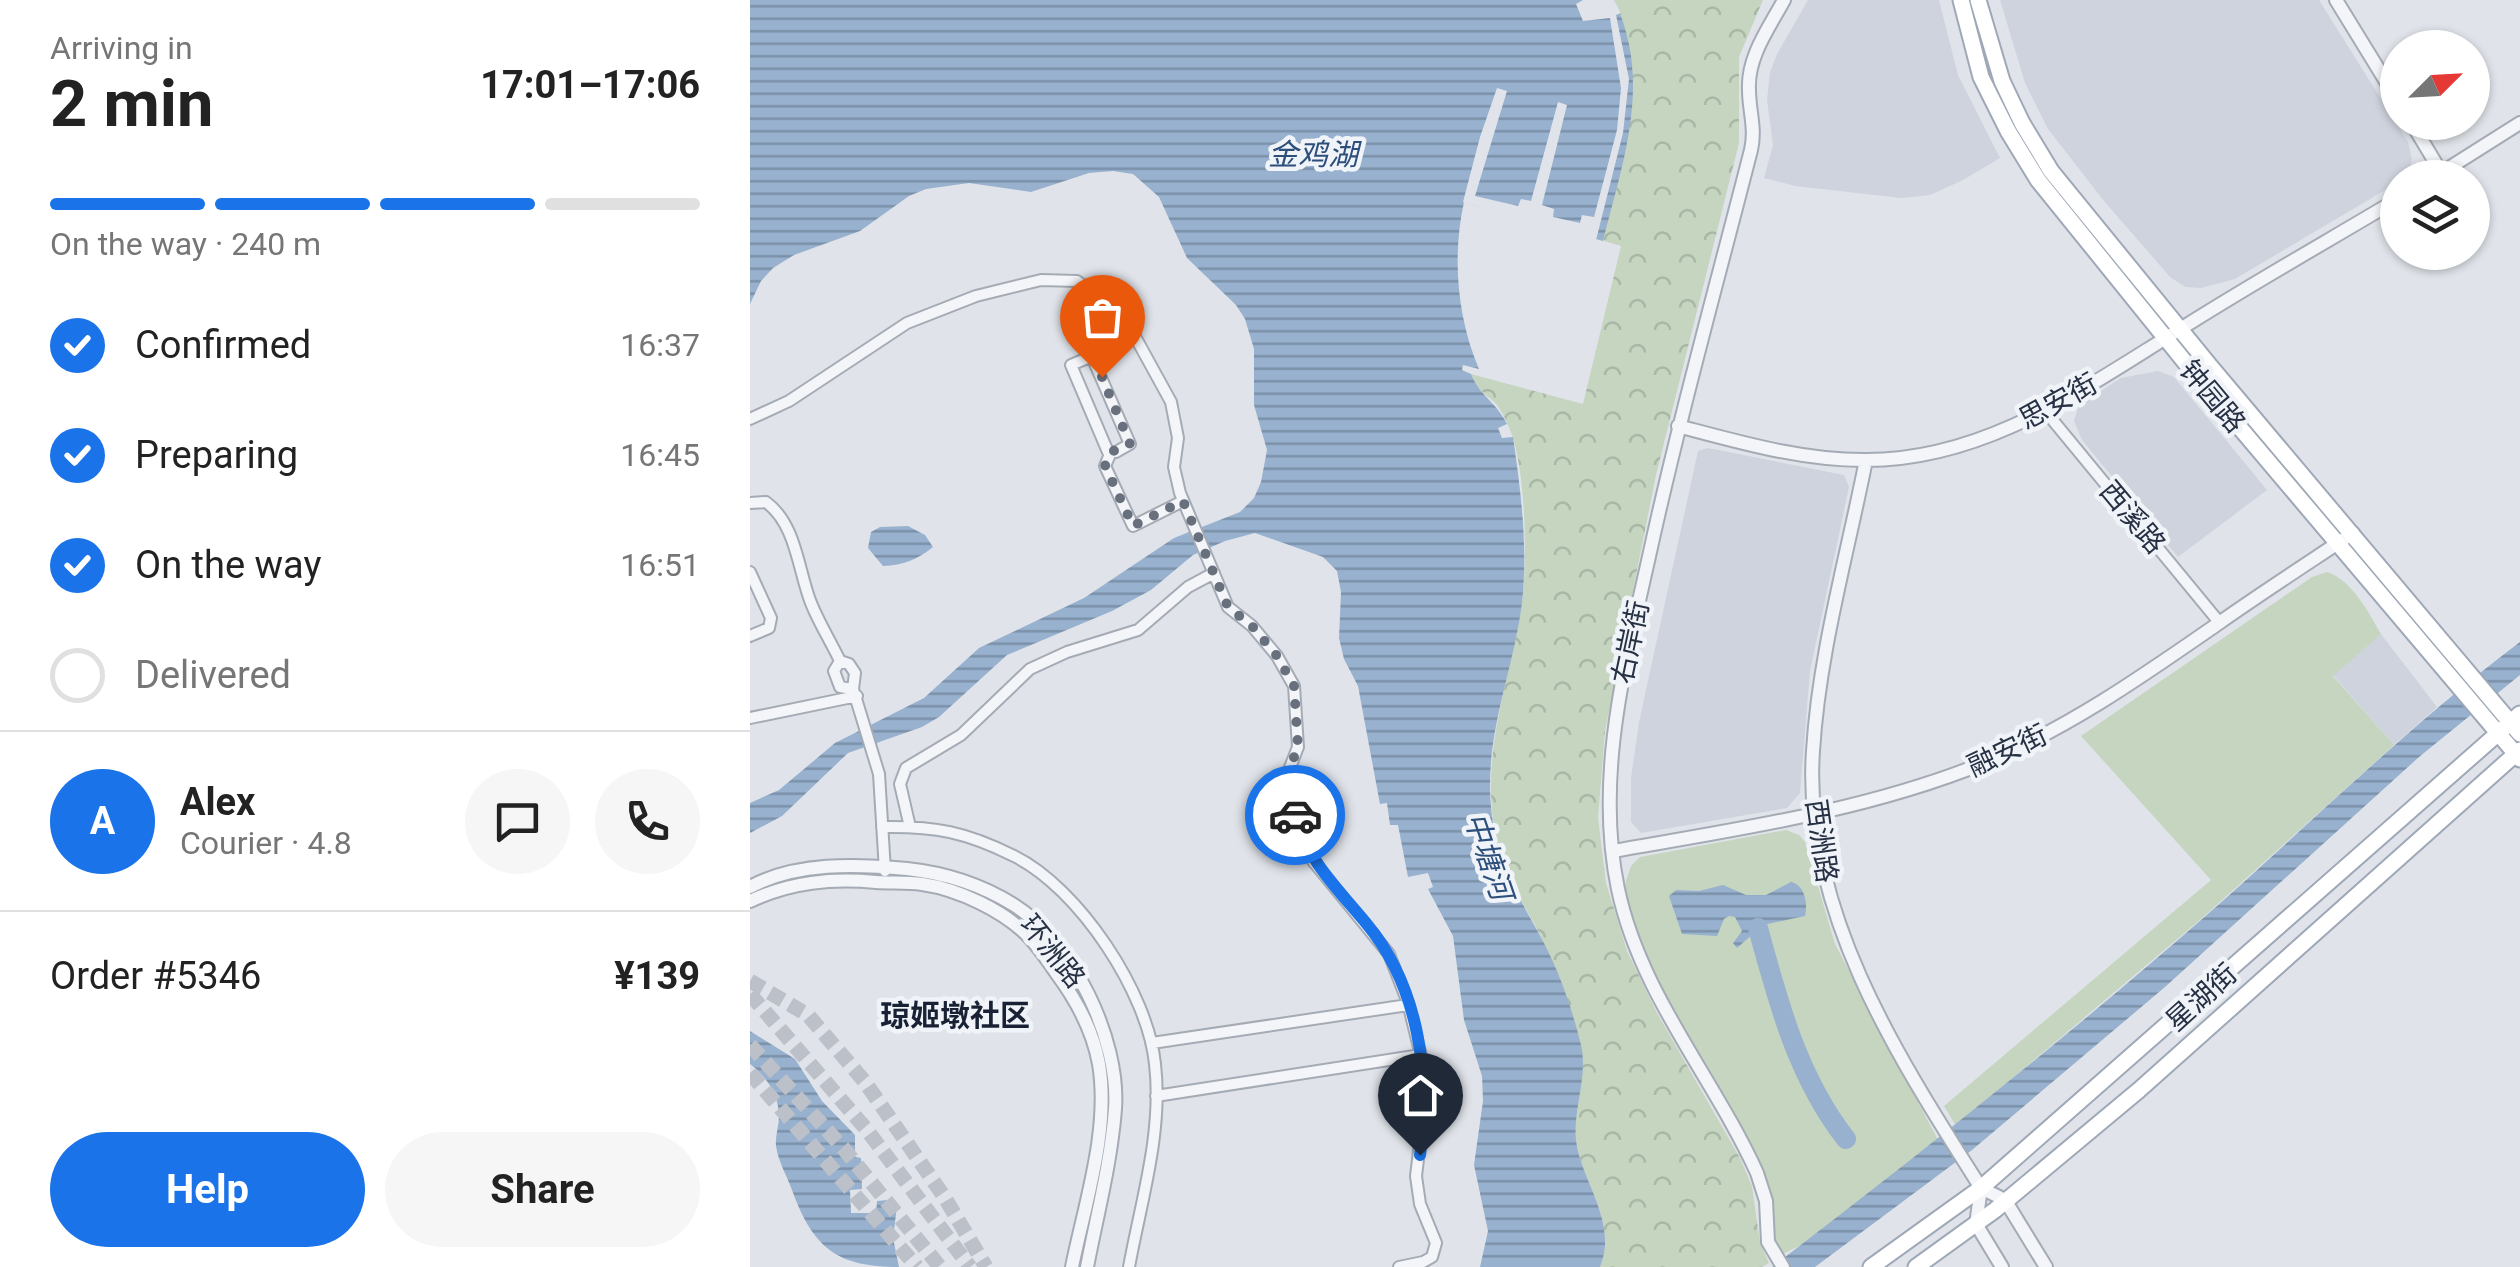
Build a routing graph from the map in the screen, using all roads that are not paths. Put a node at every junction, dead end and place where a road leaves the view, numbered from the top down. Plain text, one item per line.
1 (1784, 0) edge
2 (1961, 0) edge
3 (1978, 0) edge
4 (2336, 0) edge
5 (2380, 72) edge
6 (2520, 124) edge
7 (2461, 160) edge
8 (2380, 209) edge
9 (1094, 294) junction
10 (2173, 334) junction
11 (1092, 356) junction
12 (2046, 412) junction
13 (750, 419) edge
14 (1678, 426) junction
15 (1111, 452) junction
16 (1866, 460) junction
17 (1183, 501) junction
18 (750, 503) edge
19 (2352, 534) junction
20 (2338, 544) junction
21 (750, 572) edge
22 (1214, 573) junction
23 (2220, 622) junction
24 (750, 636) edge
25 (2464, 678) junction
26 (855, 692) junction
27 (750, 718) edge
28 (2512, 725) edge
29 (2519, 754) edge
30 (1815, 815) junction
31 (882, 827) junction
32 (910, 827) junction
33 (1613, 851) junction
34 (885, 867) junction
35 (886, 882) junction
36 (750, 887) edge
37 (750, 901) edge
38 (1408, 1005) junction
39 (1152, 1043) junction
40 (1421, 1055) junction
41 (1156, 1096) junction
42 (1982, 1188) junction
43 (2006, 1200) junction
44 (1976, 1224) junction
45 (1779, 1261) edge
46 (1072, 1267) edge
47 (1087, 1267) edge
48 (1130, 1267) edge
49 (1399, 1267) edge
50 (1872, 1267) edge
51 (1916, 1267) edge
52 (2002, 1267) edge
53 (2046, 1267) edge

1 - 14 street, 右岸街
2 - 10 main road, 钟园路
3 - 10 main road, 钟园路
4 - 5 street
6 - 7 street
8 - 10 street, 思安街
9 - 11 street
9 - 13 street
9 - 17 street
10 - 12 street, 思安街
10 - 19 main road, 钟园路
10 - 20 main road, 钟园路
11 - 15 street
11 - 15 street
12 - 16 street, 思安街
12 - 23 street, 西溪路
14 - 16 street, 思安街
14 - 33 street, 右岸街
15 - 17 street
16 - 30 street, 西洲路
17 - 22 street
18 - 26 street
19 - 20 street, 融安街
19 - 25 main road, 钟园路
20 - 23 street, 融安街
20 - 25 main road, 钟园路
21 - 24 street
22 - 32 street
22 - 38 street
23 - 30 street, 融安街
25 - 28 main road, 钟园路
26 - 27 street
26 - 31 street
28 - 29 main road, 钟园路
28 - 42 main road, 星湖街
29 - 43 main road, 星湖街
30 - 33 street, 融安街
30 - 42 street, 西洲路
31 - 32 street
31 - 34 street
32 - 39 street
33 - 45 street, 右岸街
34 - 35 street
34 - 36 street, 环洲路
34 - 47 street, 环洲路
35 - 37 street, 环洲路
35 - 46 street, 环洲路
38 - 39 street
38 - 40 street
39 - 41 street
40 - 41 street
40 - 49 street
41 - 48 street
42 - 43 street, 西洲路
42 - 44 street
42 - 50 main road, 星湖街
43 - 44 main road, 星湖街
43 - 53 street
44 - 51 main road, 星湖街
44 - 52 street

